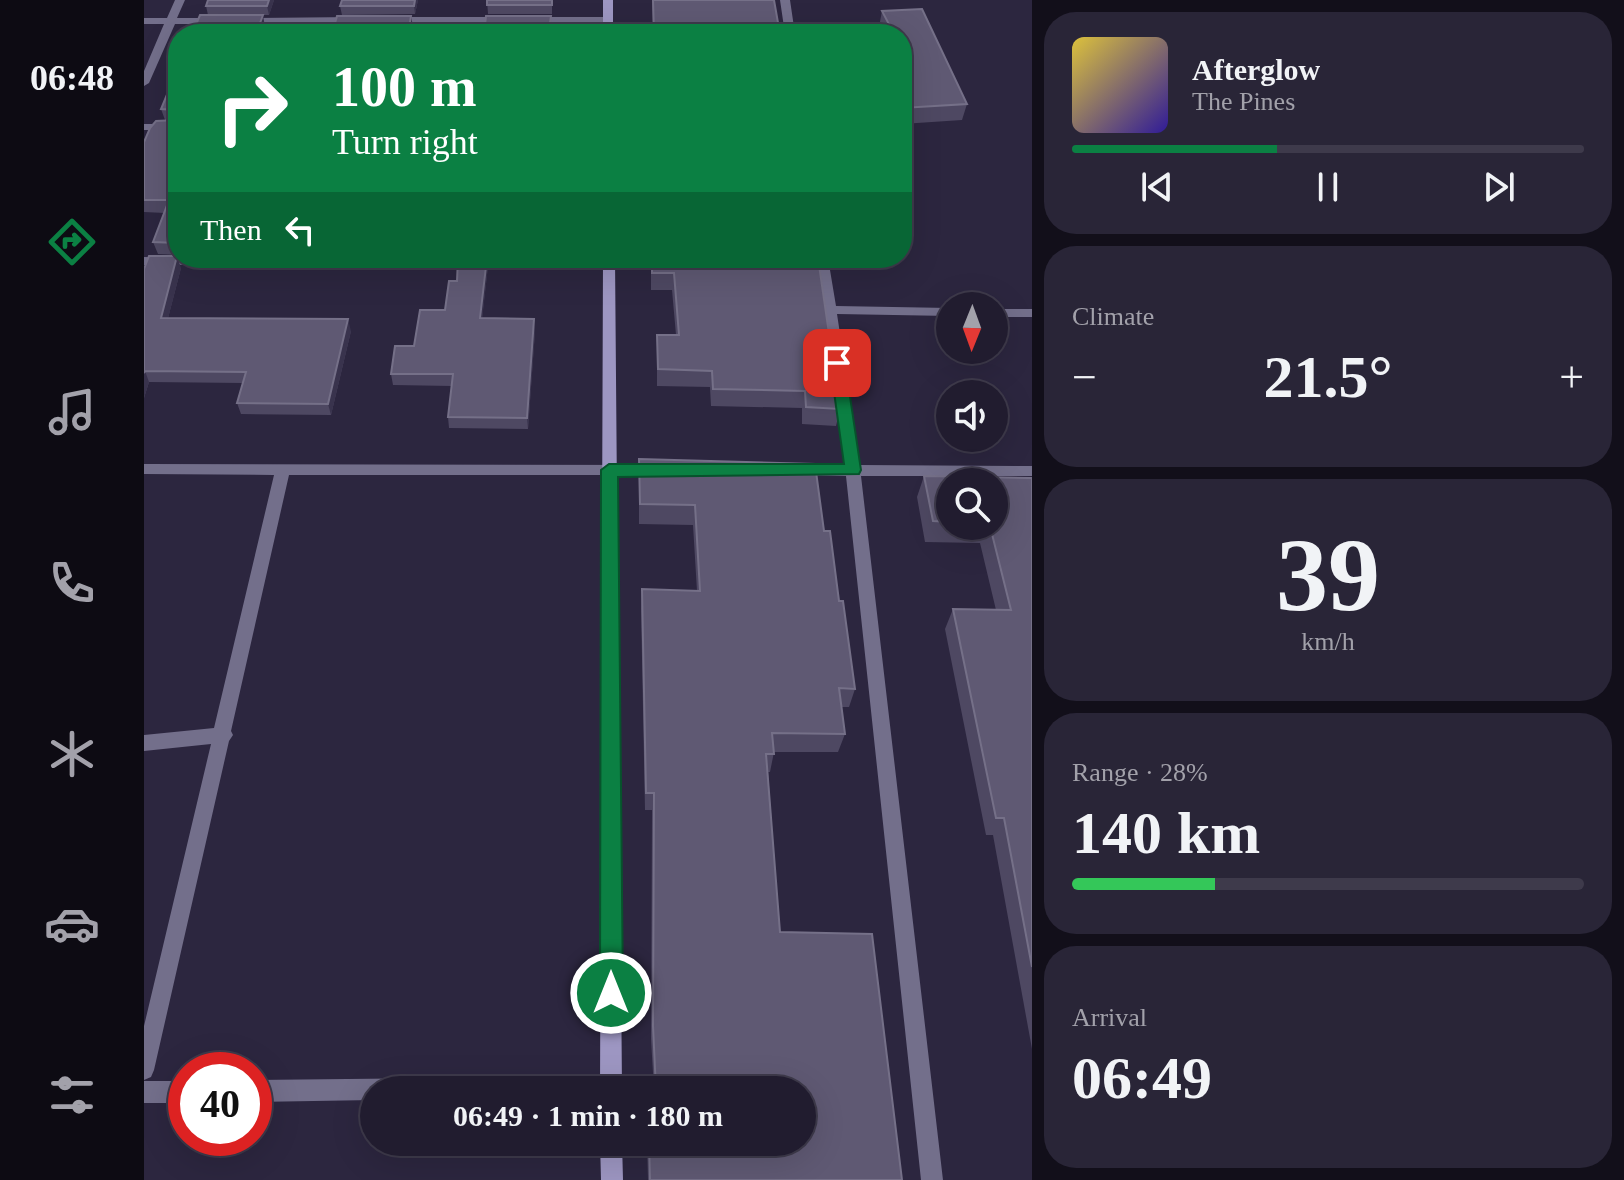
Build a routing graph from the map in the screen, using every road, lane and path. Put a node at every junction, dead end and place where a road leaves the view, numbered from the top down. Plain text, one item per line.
1 (180, 0) edge
2 (608, 0) edge
3 (785, 0) edge
4 (608, 20) junction
5 (144, 21) edge
6 (171, 21) junction
7 (170, 24) edge
8 (608, 24) edge
9 (789, 24) edge
10 (168, 28) edge
11 (144, 83) edge
12 (144, 127) edge
13 (168, 127) edge
14 (144, 261) edge
15 (168, 261) edge
16 (609, 268) edge
17 (824, 268) edge
18 (830, 310) junction
19 (936, 312) edge
20 (1008, 313) edge
21 (1032, 313) edge
22 (144, 469) edge
23 (283, 469) junction
24 (609, 470) junction
25 (670, 470) edge
26 (777, 470) edge
27 (853, 470) junction
28 (1032, 471) edge
29 (224, 735) junction
30 (144, 743) edge
31 (144, 1070) edge
32 (611, 1076) edge
33 (360, 1090) edge
34 (272, 1091) edge
35 (144, 1092) edge
36 (168, 1092) edge
37 (611, 1156) edge
38 (612, 1180) edge
39 (932, 1180) edge

1 - 6 street
2 - 4 street
3 - 9 street
4 - 6 street
4 - 8 street
5 - 6 street
6 - 7 street
10 - 11 street
12 - 13 street
14 - 15 street
16 - 24 street
17 - 18 street
18 - 19 street
18 - 27 street
20 - 21 street
22 - 23 street
23 - 24 street
23 - 29 street
24 - 25 street
24 - 32 street
26 - 27 street
27 - 28 street
27 - 39 street
29 - 30 street
29 - 31 street
33 - 34 street
35 - 36 street
37 - 38 street

